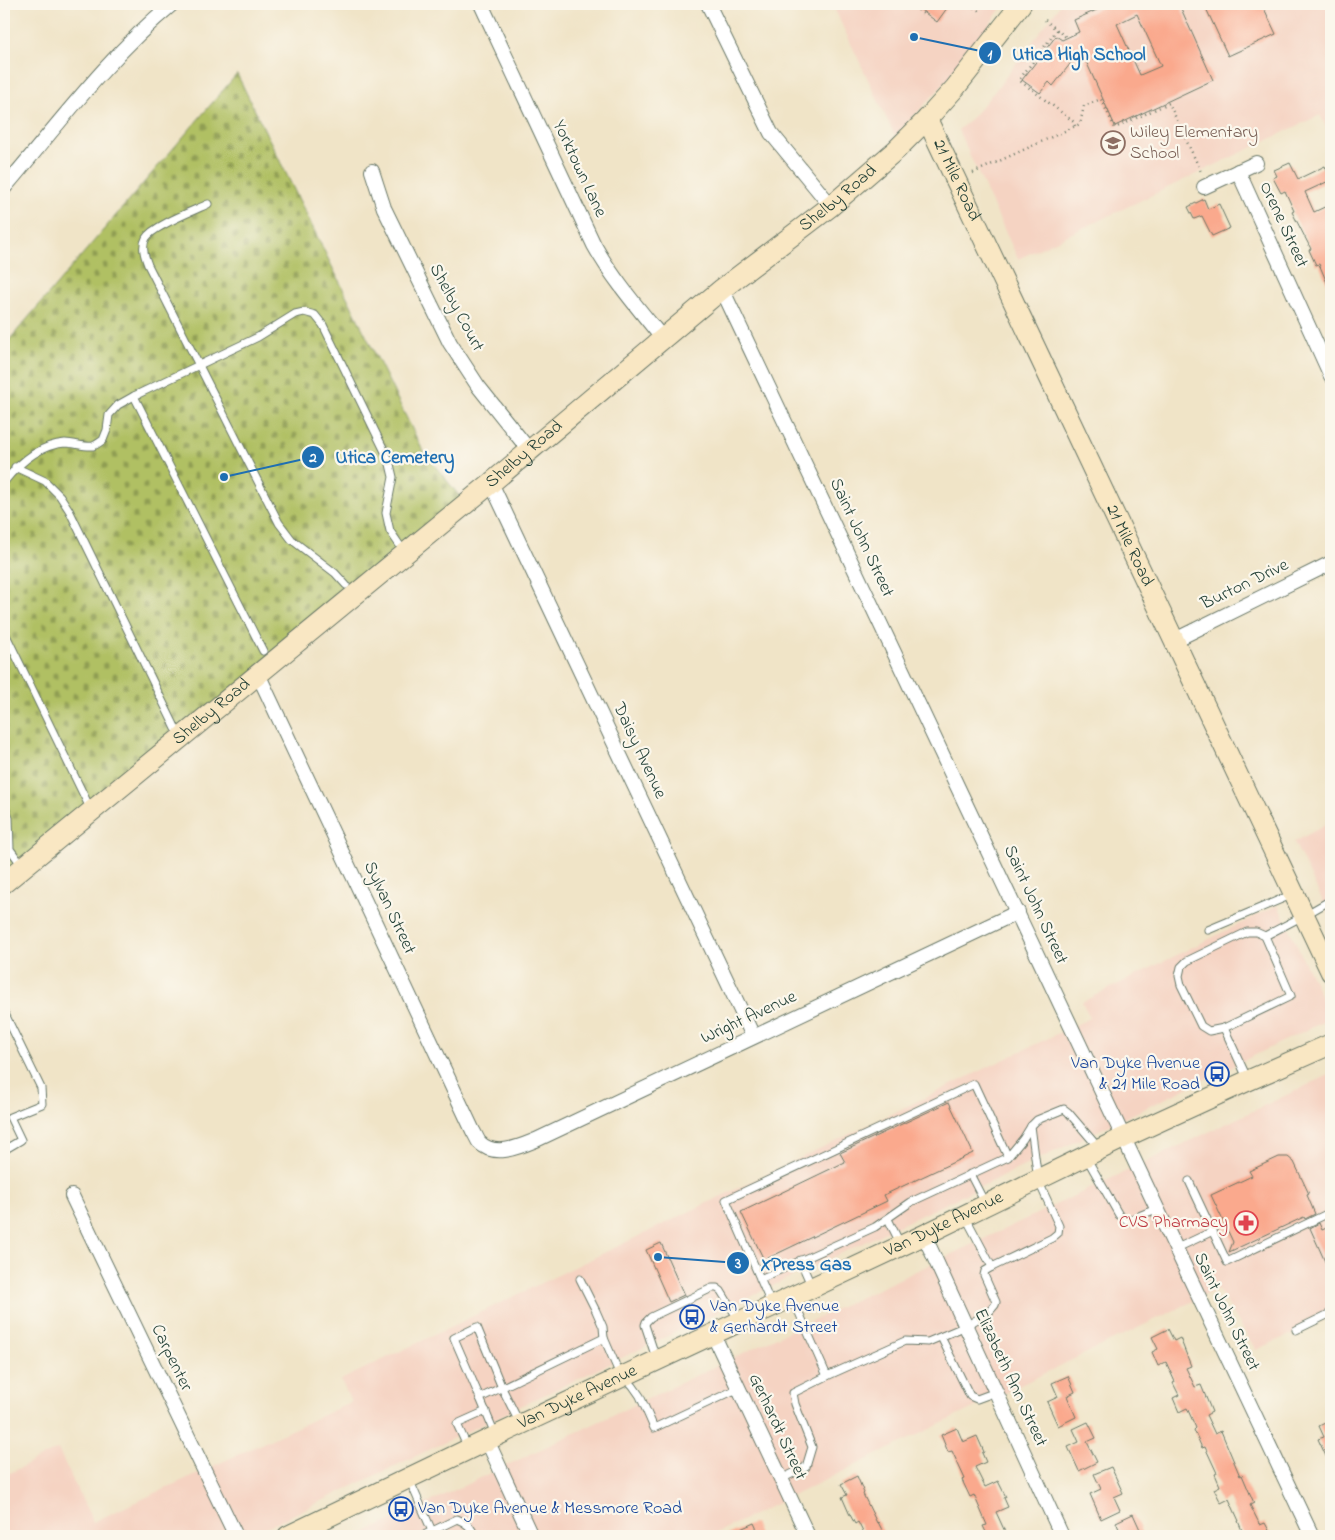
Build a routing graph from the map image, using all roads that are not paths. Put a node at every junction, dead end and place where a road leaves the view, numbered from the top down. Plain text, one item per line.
1 (172, 4) edge
2 (481, 4) edge
3 (708, 4) edge
4 (1021, 4) edge
5 (927, 119) junction
6 (1256, 162) dead end
7 (372, 171) dead end
8 (1238, 171) junction
9 (1204, 182) road end
10 (4, 188) edge
11 (208, 204) dead end
12 (830, 206) junction
13 (722, 289) junction
14 (663, 339) junction
15 (198, 365) junction
16 (1331, 376) edge
17 (134, 396) junction
18 (528, 450) junction
19 (15, 467) junction
20 (4, 482) edge
21 (491, 483) junction
22 (406, 553) junction
23 (1331, 564) edge
24 (346, 585) dead end
25 (4, 631) edge
26 (1175, 640) junction
27 (263, 651) dead end
28 (258, 674) junction
29 (181, 738) junction
30 (4, 805) edge
31 (91, 811) junction
32 (6, 838) edge
33 (23, 867) junction
34 (4, 883) edge
35 (1294, 894) junction
36 (1331, 900) edge
37 (1018, 912) junction
38 (1305, 915) junction
39 (1208, 930) dead end
40 (1265, 936) junction
41 (1331, 972) edge
42 (4, 1012) edge
43 (1224, 1028) junction
44 (753, 1036) junction
45 (1331, 1044) edge
46 (1248, 1080) junction
47 (1031, 1126) junction
48 (1123, 1138) junction
49 (4, 1150) edge
50 (494, 1150) joint
51 (1093, 1153) junction
52 (1008, 1157) junction
53 (970, 1174) junction
54 (1038, 1180) junction
55 (1190, 1181) dead end
56 (72, 1196) dead end
57 (986, 1205) junction
58 (1156, 1209) junction
59 (1331, 1212) edge
60 (965, 1215) junction
61 (888, 1219) junction
62 (1213, 1231) junction
63 (924, 1235) junction
64 (901, 1245) junction
65 (1175, 1249) junction
66 (800, 1260) junction
67 (988, 1269) junction
68 (580, 1279) dead end
69 (760, 1279) junction
70 (812, 1287) junction
71 (792, 1297) junction
72 (772, 1306) junction
73 (1331, 1313) edge
74 (740, 1322) junction
75 (966, 1326) junction
76 (1296, 1330) dead end
77 (713, 1334) junction
78 (941, 1337) junction
79 (604, 1338) junction
80 (657, 1361) junction
81 (624, 1376) junction
82 (827, 1376) junction
83 (502, 1388) junction
84 (738, 1388) junction
85 (996, 1392) junction
86 (480, 1398) junction
87 (486, 1411) junction
88 (520, 1425) junction
89 (492, 1438) junction
90 (469, 1449) junction
91 (409, 1478) junction
92 (781, 1479) junction
93 (432, 1531) junction
94 (236, 1536) edge
95 (288, 1536) edge
96 (422, 1536) edge
97 (475, 1536) edge
98 (531, 1536) edge
99 (808, 1536) edge
100 (1062, 1536) edge
101 (1312, 1536) edge

1 - 10 street
2 - 14 street, Yorktown Lane
3 - 12 street
4 - 5 street, Shelby Road
5 - 12 street, Shelby Road
5 - 26 street, 21 Mile Road
6 - 8 street
7 - 18 street, Shelby Court
8 - 9 street
8 - 16 street, Orene Street
11 - 15 lane
12 - 13 street, Shelby Road
13 - 14 street, Shelby Road
13 - 37 street, Saint John Street
14 - 18 street, Shelby Road
15 - 17 lane
15 - 22 lane
15 - 24 lane
17 - 19 lane
17 - 27 lane
18 - 21 street, Shelby Road
19 - 20 lane
19 - 29 lane
21 - 22 street, Shelby Road
21 - 44 street, Daisy Avenue
22 - 28 street, Shelby Road
23 - 26 street, Burton Drive
25 - 31 lane
26 - 35 street, 21 Mile Road
28 - 29 street, Shelby Road
28 - 50 street, Sylvan Street
29 - 31 street, Shelby Road
30 - 32 lane
31 - 33 street, Shelby Road
32 - 33 lane
33 - 34 street, Shelby Road
35 - 38 street, 21 Mile Road
35 - 39 lane
36 - 38 lane
37 - 44 street, Wright Avenue
37 - 48 street, Saint John Street
38 - 40 lane
38 - 41 street, 21 Mile Road
40 - 43 lane
40 - 43 lane
42 - 49 lane
43 - 46 lane
44 - 50 street, Wright Avenue
45 - 46 street, Van Dyke Avenue
46 - 48 street, Van Dyke Avenue
47 - 51 lane
47 - 52 lane
47 - 54 lane
48 - 51 street, Van Dyke Avenue
48 - 58 street, Saint John Street
51 - 54 street, Van Dyke Avenue
51 - 58 lane
52 - 53 lane
52 - 69 lane
53 - 57 lane
53 - 61 lane
54 - 57 street, Van Dyke Avenue
54 - 67 lane
55 - 62 lane
56 - 94 street, Carpenter
57 - 60 street, Van Dyke Avenue
58 - 65 street, Saint John Street
59 - 62 lane
60 - 63 street, Van Dyke Avenue
60 - 67 lane
61 - 64 lane
61 - 66 lane
62 - 65 lane
63 - 64 street, Van Dyke Avenue
63 - 75 street, Elizabeth Ann Street
64 - 70 street, Van Dyke Avenue
65 - 101 street, Saint John Street
66 - 69 lane
66 - 70 lane
67 - 75 lane
68 - 79 lane
69 - 72 lane
70 - 71 street, Van Dyke Avenue
71 - 72 street, Van Dyke Avenue
71 - 82 lane
72 - 74 street, Van Dyke Avenue
73 - 76 lane
74 - 77 street, Van Dyke Avenue
74 - 80 lane
75 - 78 lane
75 - 85 street, Elizabeth Ann Street
77 - 80 street, Van Dyke Avenue
77 - 84 street, Gerhardt Street
78 - 82 lane
78 - 85 lane
79 - 81 lane
79 - 83 lane
80 - 81 street, Van Dyke Avenue
81 - 84 lane
81 - 88 street, Van Dyke Avenue
82 - 92 lane
83 - 86 lane
83 - 86 lane
83 - 88 lane
84 - 92 street, Gerhardt Street
85 - 100 street, Elizabeth Ann Street
86 - 87 lane
87 - 89 lane
87 - 90 lane
88 - 89 street, Van Dyke Avenue
89 - 90 street, Van Dyke Avenue
89 - 98 street
90 - 91 street, Van Dyke Avenue
91 - 93 lane
91 - 95 street, Van Dyke Avenue
92 - 99 street, Gerhardt Street
93 - 96 lane
93 - 97 lane

